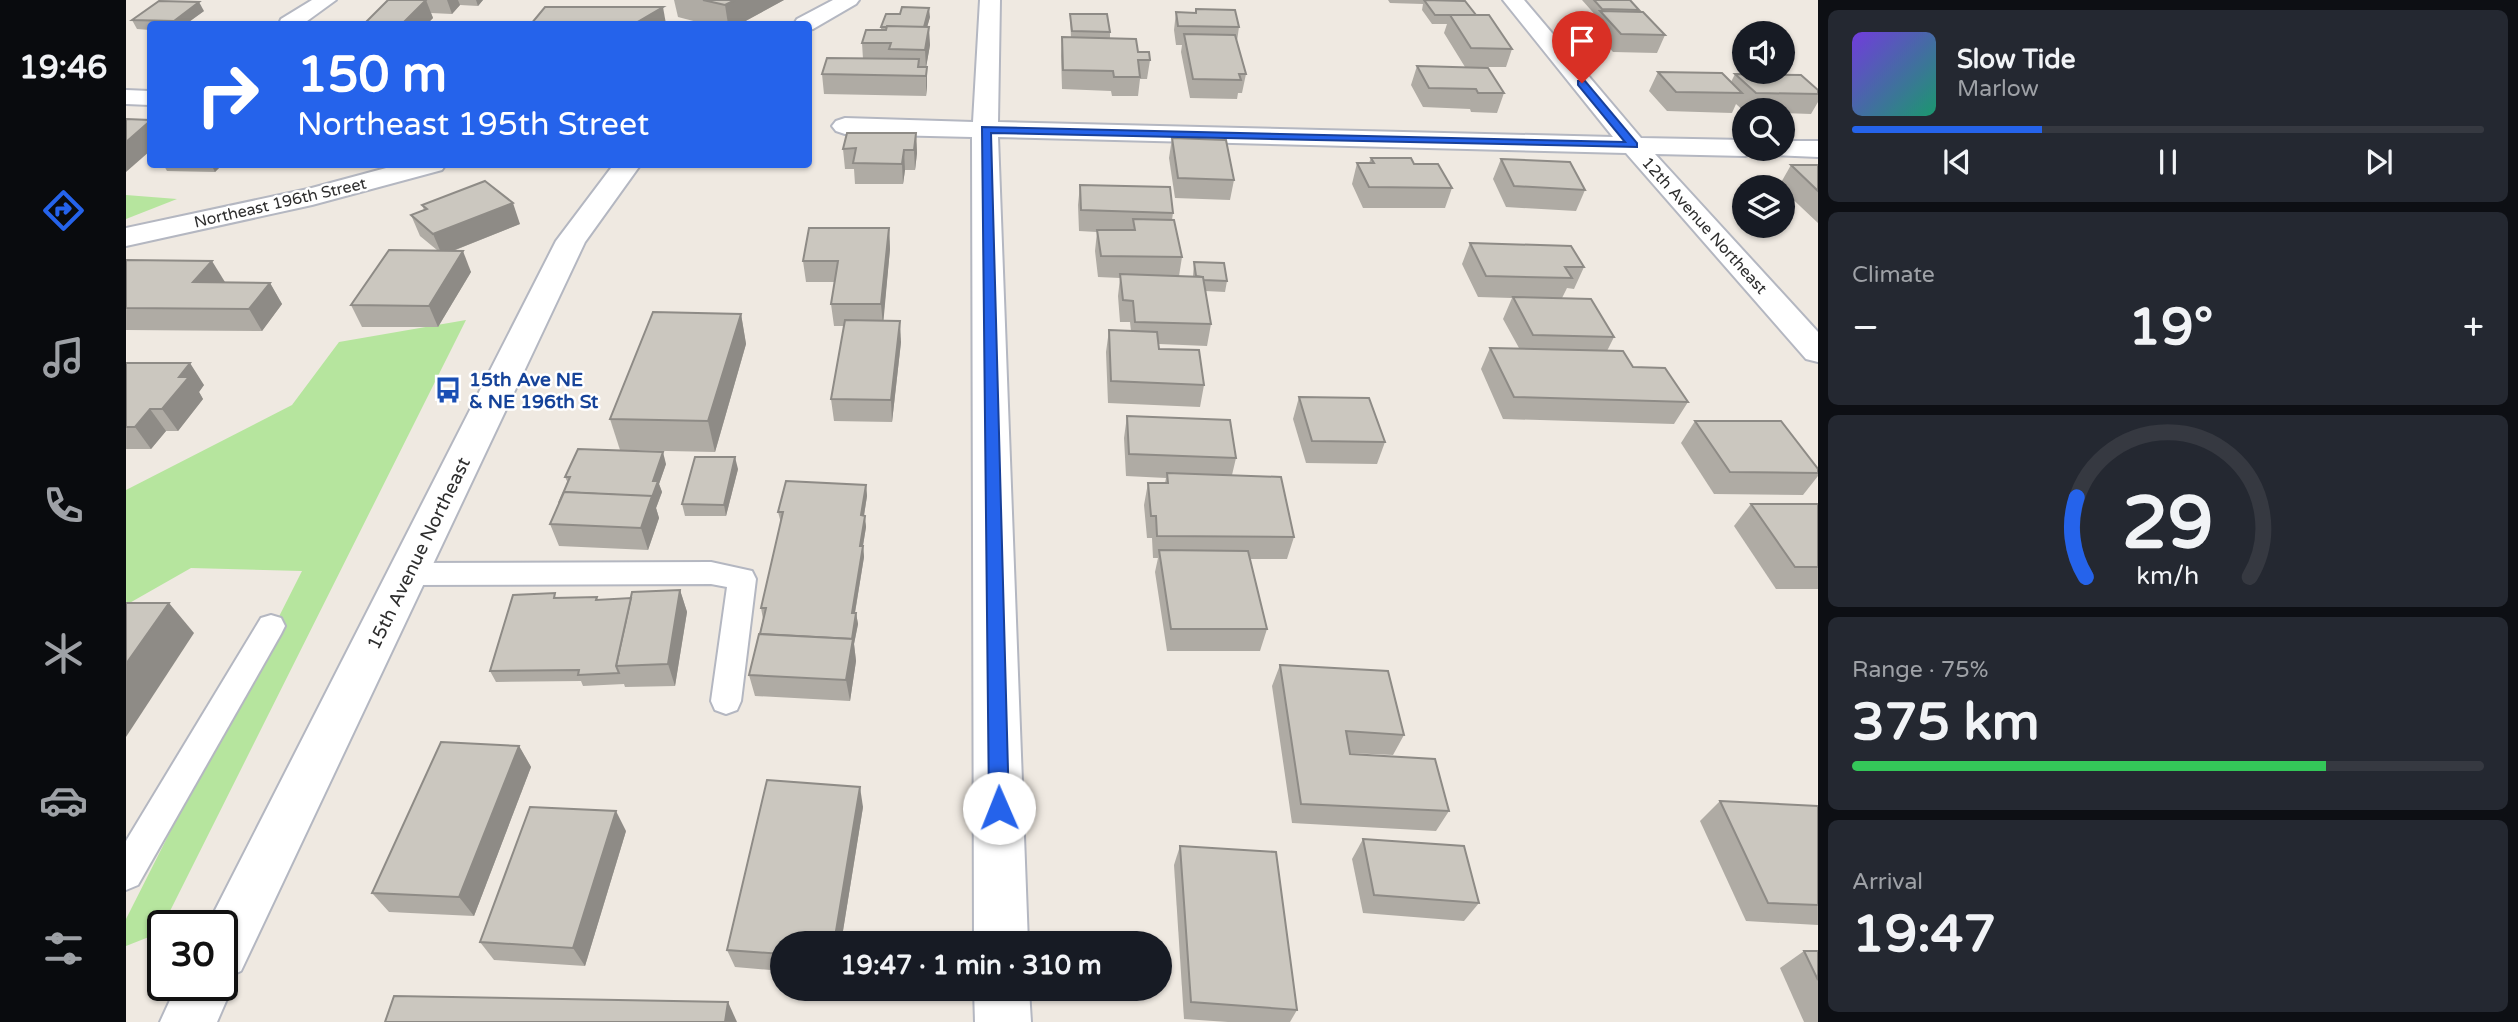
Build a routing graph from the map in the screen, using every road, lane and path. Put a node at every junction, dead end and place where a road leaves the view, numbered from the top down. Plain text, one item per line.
1 (326, 0) edge
2 (849, 0) edge
3 (990, 0) edge
4 (1513, 0) edge
5 (294, 21) edge
6 (810, 21) edge
7 (126, 97) edge
8 (147, 98) edge
9 (845, 126) dead end
10 (985, 130) junction
11 (1633, 145) junction
12 (1732, 148) edge
13 (1795, 149) edge
14 (1818, 149) edge
15 (418, 168) edge
16 (625, 168) edge
17 (126, 236) edge
18 (1806, 325) edge
19 (1818, 352) edge
20 (408, 574) junction
21 (271, 626) dead end
22 (726, 701) dead end
23 (126, 873) edge
24 (238, 919) edge
25 (1001, 931) edge
26 (198, 1001) edge
27 (1002, 1001) edge
28 (188, 1022) edge
29 (1003, 1022) edge

1 - 5 street
2 - 6 street
3 - 10 street
4 - 11 street, 12th Avenue Northeast
7 - 8 street
9 - 10 street
10 - 11 street
10 - 25 street
11 - 12 street
11 - 18 street, 12th Avenue Northeast
13 - 14 street
15 - 17 street, Northeast 196th Street
16 - 20 street, 15th Avenue Northeast
18 - 19 street, 12th Avenue Northeast
20 - 22 lane
20 - 24 street, 15th Avenue Northeast
21 - 23 lane
26 - 28 street
27 - 29 street

